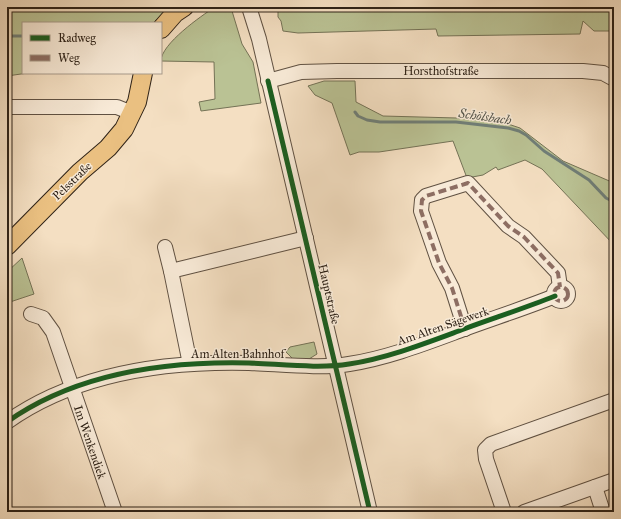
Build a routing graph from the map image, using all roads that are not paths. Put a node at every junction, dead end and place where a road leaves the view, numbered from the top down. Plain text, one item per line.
1 (184, 7) edge
2 (249, 7) edge
3 (162, 28) edge
4 (143, 74) edge
5 (614, 79) edge
6 (268, 81) junction
7 (12, 107) dead end
8 (132, 113) junction
9 (306, 238) junction
10 (7, 246) edge
11 (165, 247) dead end
12 (171, 271) junction
13 (31, 314) dead end
14 (464, 329) junction
15 (190, 364) junction
16 (336, 366) junction
17 (71, 387) junction
18 (614, 400) edge
19 (7, 422) edge
20 (614, 480) edge
21 (595, 487) junction
22 (115, 512) edge
23 (370, 512) edge
24 (504, 512) edge
25 (524, 512) edge
26 (603, 512) edge

1 - 3 main road
2 - 6 street, Hauptstraße
4 - 8 main road, Pelsstraße
5 - 6 street, Horsthofstraße
6 - 9 street, Hauptstraße
7 - 8 street
8 - 10 main road, Pelsstraße
9 - 12 street
9 - 16 street, Hauptstraße
11 - 12 street, Am Alten Bahnhof
12 - 15 street, Am Alten Bahnhof
13 - 17 street, Im Wenkendiek
14 - 14 street, Am Alten Sägewerk
14 - 16 street, Am Alten Sägewerk
15 - 16 street, Am Alten Bahnhof
15 - 17 street, Am Alten Bahnhof
16 - 23 street, Hauptstraße
17 - 19 street, Am Alten Bahnhof
17 - 22 street, Im Wenkendiek
18 - 24 street
20 - 21 street
21 - 25 street
21 - 26 street

